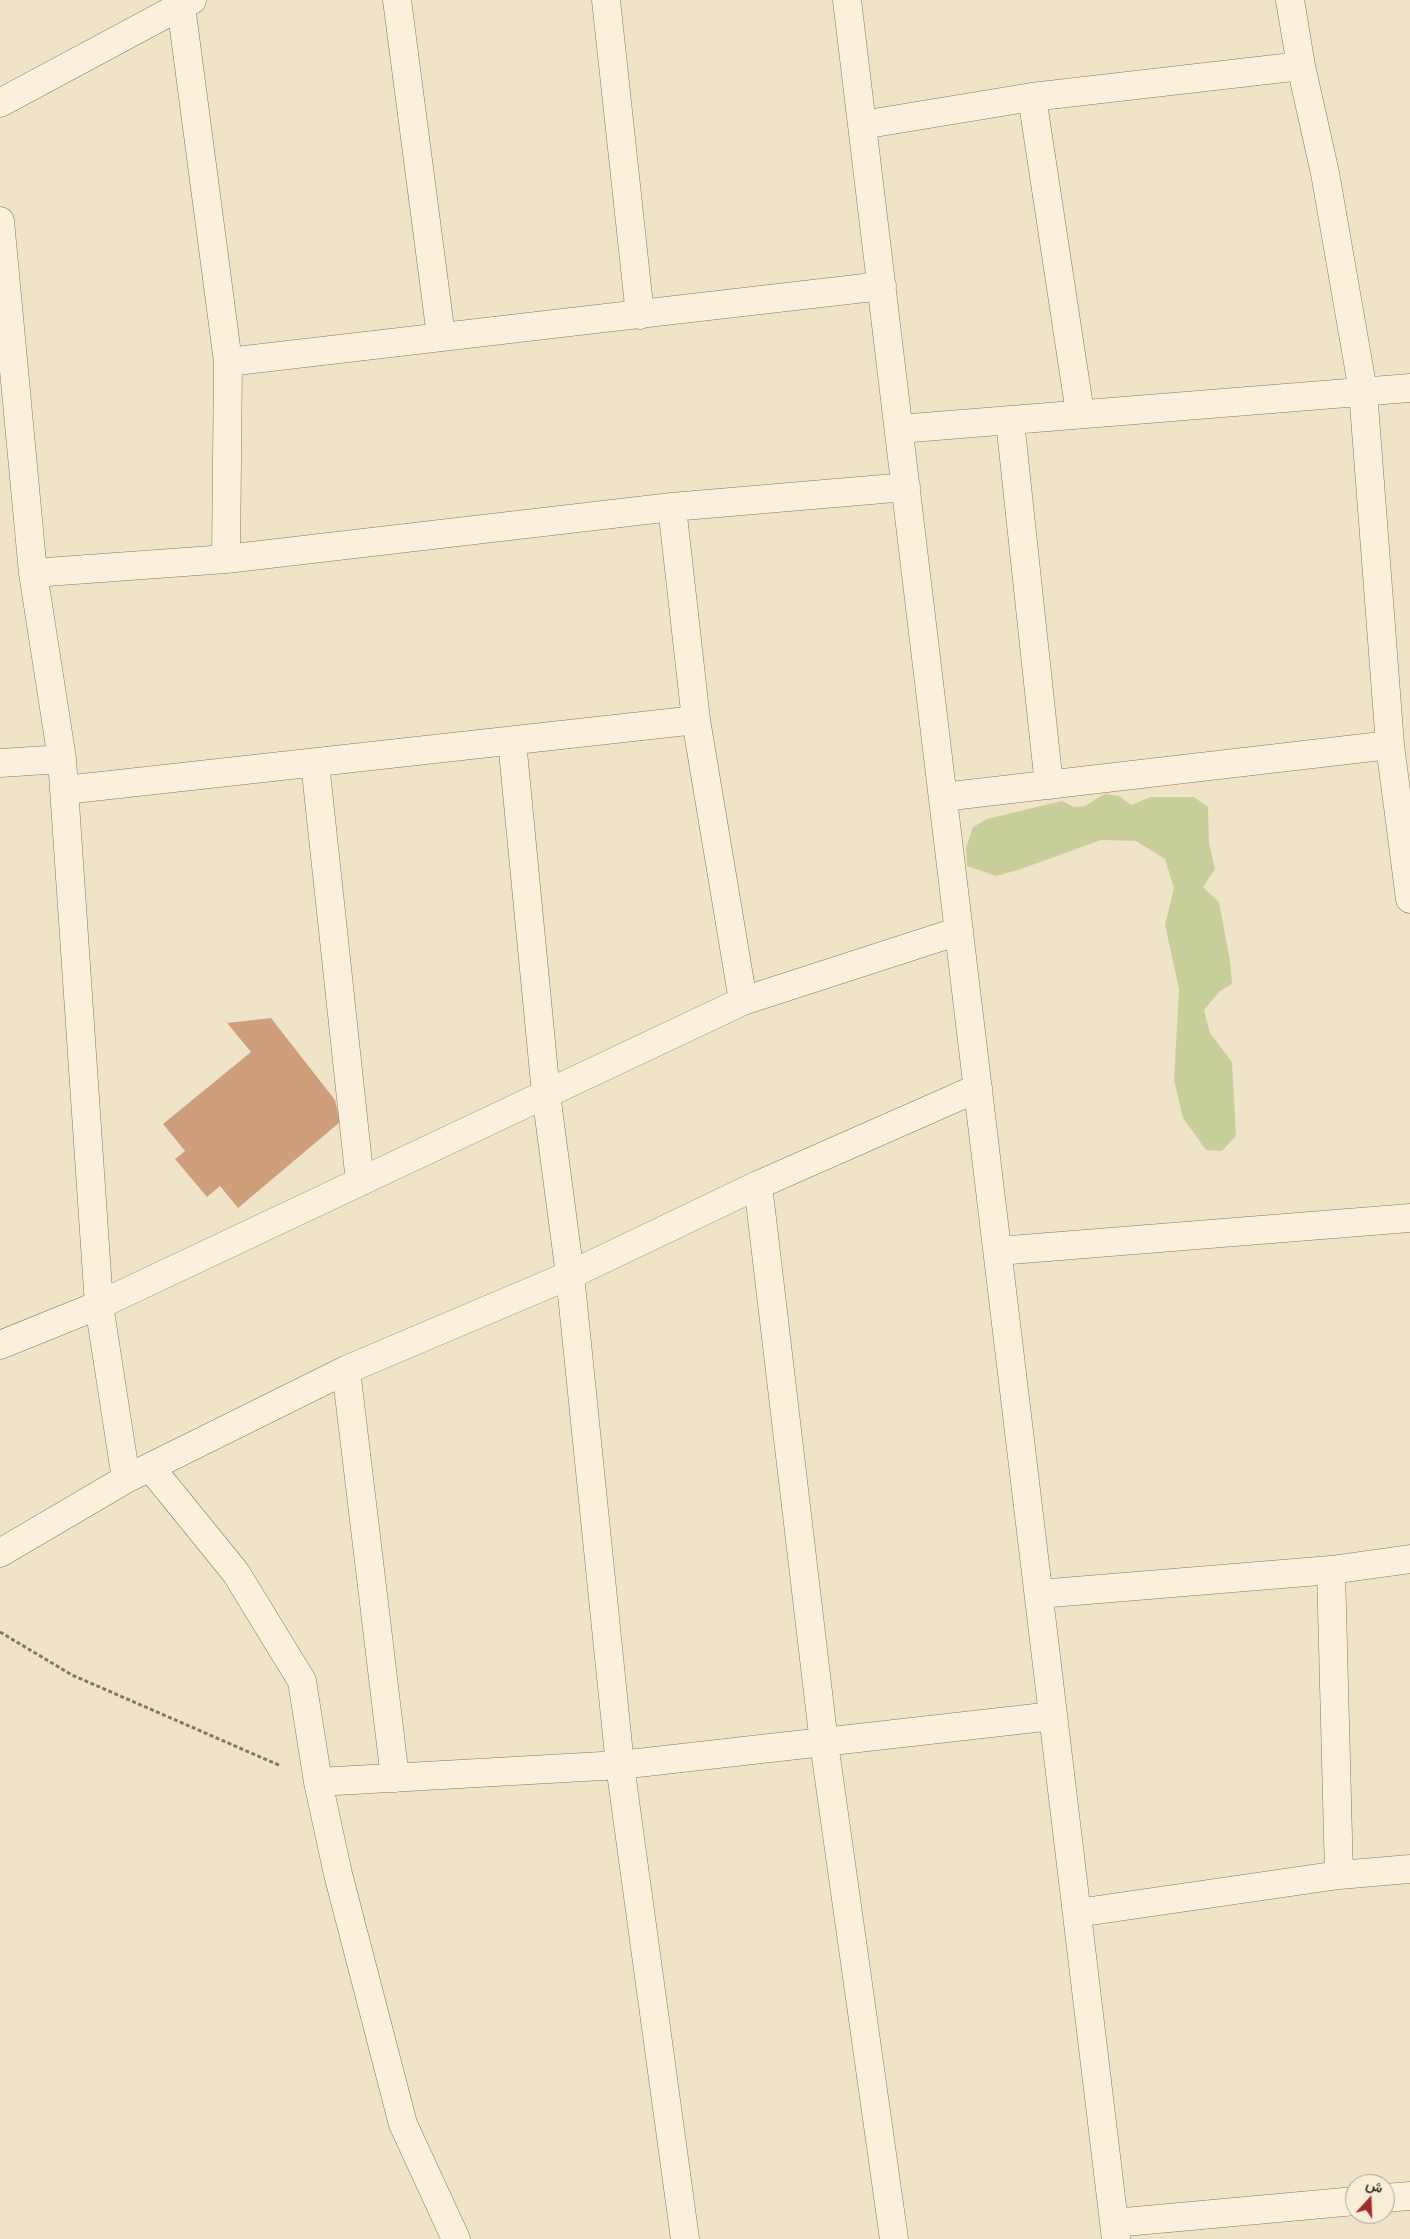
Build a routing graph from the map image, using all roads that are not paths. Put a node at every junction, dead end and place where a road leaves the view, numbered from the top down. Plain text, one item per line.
1 (397, 0) edge
2 (606, 0) edge
3 (848, 0) edge
4 (1290, 0) edge
5 (186, 3) edge
6 (1301, 66) junction
7 (1032, 97) junction
8 (0, 103) edge
9 (862, 125) junction
10 (0, 221) edge
11 (882, 286) junction
12 (640, 315) junction
13 (441, 336) junction
14 (228, 362) junction
15 (1410, 388) edge
16 (1363, 392) junction
17 (1080, 413) junction
18 (1010, 421) junction
19 (899, 429) junction
20 (906, 487) junction
21 (672, 507) junction
22 (226, 559) junction
23 (34, 573) junction
24 (696, 720) junction
25 (512, 742) junction
26 (1390, 745) junction
27 (62, 759) junction
28 (0, 763) edge
29 (315, 763) junction
30 (1049, 785) junction
31 (65, 790) junction
32 (943, 797) junction
33 (1410, 899) edge
34 (959, 931) junction
35 (743, 1001) junction
36 (978, 1088) junction
37 (546, 1094) junction
38 (360, 1182) junction
39 (758, 1185) junction
40 (1410, 1218) edge
41 (998, 1251) junction
42 (570, 1275) junction
43 (99, 1305) junction
44 (0, 1346) edge
45 (346, 1370) junction
46 (150, 1467) junction
47 (126, 1479) junction
48 (0, 1553) edge
49 (1410, 1559) edge
50 (1331, 1570) junction
51 (1039, 1594) junction
52 (1053, 1716) junction
53 (824, 1743) junction
54 (620, 1765) junction
55 (395, 1778) junction
56 (318, 1782) junction
57 (1410, 1869) edge
58 (1340, 1875) junction
59 (1077, 1914) junction
60 (1410, 2196) edge
61 (1395, 2197) edge
62 (1345, 2202) edge
63 (1115, 2231) edge
64 (456, 2239) edge
65 (685, 2239) edge
66 (894, 2239) edge

1 - 13 street
2 - 12 street
3 - 9 street
4 - 6 street
5 - 8 street
5 - 14 street
6 - 7 street
6 - 16 street
7 - 9 street
7 - 17 street
9 - 11 street
10 - 23 street
11 - 12 street
11 - 19 street
12 - 13 street
13 - 14 street
14 - 22 street
15 - 16 street
16 - 17 street
16 - 26 street
17 - 18 street
18 - 19 street
18 - 30 street
19 - 20 street
20 - 21 street
20 - 32 street
21 - 22 street
21 - 24 street
22 - 23 street
23 - 27 street
24 - 25 street
24 - 35 street
25 - 29 street
25 - 37 street
26 - 30 street
26 - 33 street
27 - 28 street
27 - 31 street
29 - 31 street
29 - 38 street
30 - 32 street
31 - 43 street
32 - 34 street
34 - 35 street
34 - 36 street
35 - 37 street
36 - 39 street
36 - 41 street
37 - 38 street
37 - 42 street
38 - 43 street
39 - 42 street
39 - 53 street
40 - 41 street
41 - 51 street
42 - 45 street
42 - 54 street
43 - 44 street
43 - 47 street
45 - 46 street
45 - 55 street
46 - 47 street
46 - 56 street
47 - 48 street
49 - 50 street
50 - 51 street
50 - 58 street
51 - 52 street
52 - 53 street
52 - 59 street
53 - 54 street
53 - 66 street
54 - 55 street
54 - 65 street
55 - 56 street
56 - 64 street
57 - 58 street
58 - 59 street
59 - 63 street
60 - 61 street
62 - 63 street

